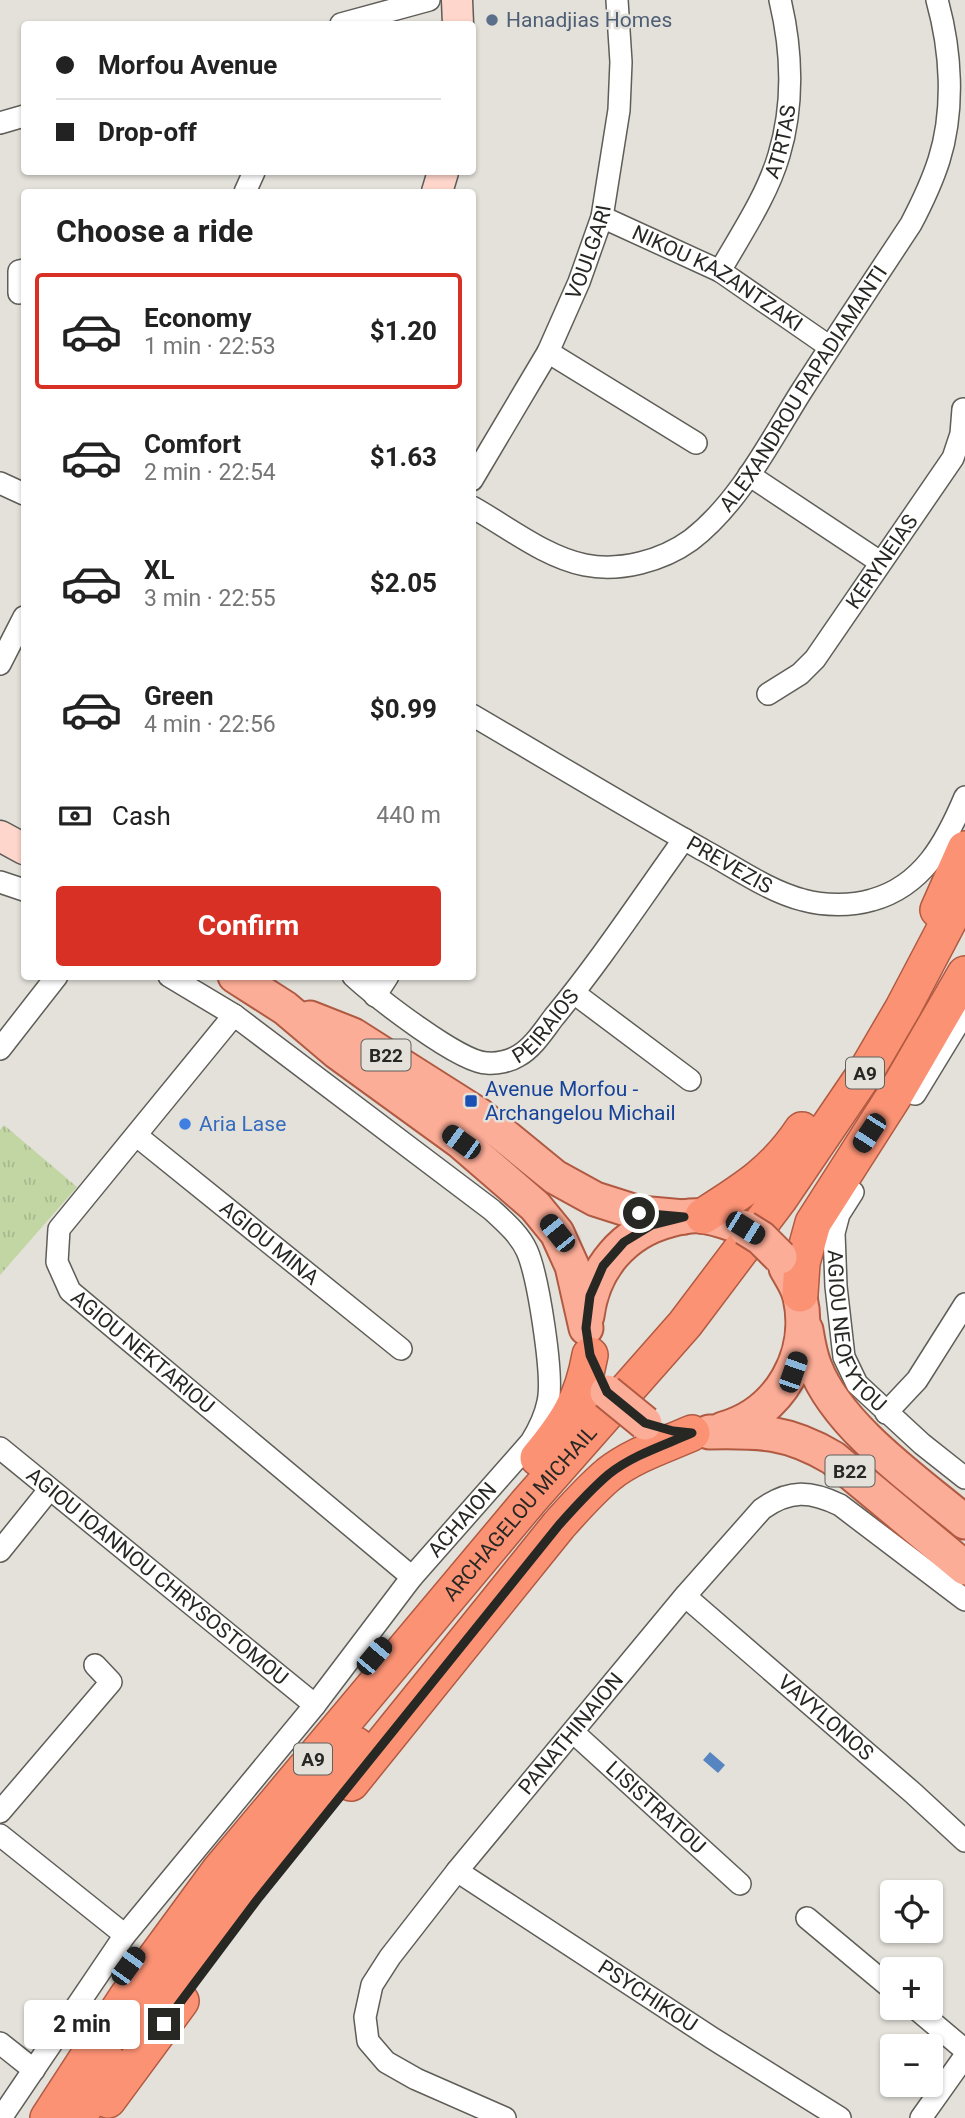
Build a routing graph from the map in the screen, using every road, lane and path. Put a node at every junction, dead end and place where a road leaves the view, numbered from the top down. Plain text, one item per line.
1 (429, 0) edge
2 (457, 0) edge
3 (617, 0) edge
4 (780, 0) edge
5 (937, 0) edge
6 (352, 21) edge
7 (458, 21) edge
8 (21, 117) edge
9 (0, 123) edge
10 (602, 217) junction
11 (21, 271) edge
12 (720, 271) junction
13 (19, 293) dead end
14 (830, 347) junction
15 (548, 352) junction
16 (963, 409) dead end
17 (696, 443) dead end
18 (476, 473) edge
19 (749, 475) junction
20 (0, 484) edge
21 (21, 493) edge
22 (476, 509) edge
23 (880, 562) junction
24 (21, 623) edge
25 (0, 664) edge
26 (768, 694) dead end
27 (476, 717) edge
28 (965, 797) edge
29 (0, 836) edge
30 (684, 839) junction
31 (21, 847) edge
32 (965, 849) edge
33 (0, 882) edge
34 (21, 889) edge
35 (965, 890) edge
36 (965, 937) edge
37 (965, 974) edge
38 (54, 980) edge
39 (176, 980) edge
40 (241, 980) edge
41 (357, 980) edge
42 (385, 980) edge
43 (574, 993) junction
44 (375, 996) junction
45 (285, 1007) junction
46 (965, 1012) edge
47 (234, 1015) junction
48 (0, 1049) edge
49 (690, 1080) dead end
50 (137, 1136) junction
51 (693, 1216) junction
52 (965, 1304) edge
53 (802, 1307) junction
54 (588, 1342) junction
55 (401, 1349) dead end
56 (886, 1413) junction
57 (701, 1433) junction
58 (0, 1448) edge
59 (965, 1478) edge
60 (49, 1490) junction
61 (965, 1522) edge
62 (0, 1551) edge
63 (965, 1568) edge
64 (412, 1577) junction
65 (685, 1596) junction
66 (965, 1600) edge
67 (95, 1665) dead end
68 (315, 1705) junction
69 (573, 1732) junction
70 (0, 1812) edge
71 (0, 1835) edge
72 (965, 1841) edge
73 (457, 1871) junction
74 (740, 1884) dead end
75 (807, 1918) dead end
76 (125, 1935) junction
77 (880, 1979) edge
78 (929, 2020) edge
79 (0, 2043) edge
80 (965, 2050) edge
81 (965, 2056) edge
82 (34, 2070) junction
83 (1, 2118) edge
84 (31, 2118) edge
85 (48, 2118) edge
86 (78, 2118) edge
87 (97, 2118) edge
88 (505, 2118) edge
89 (840, 2118) edge
90 (921, 2118) edge

1 - 6 street
2 - 7 main road
3 - 10 street, VOULGARI
4 - 12 street, ATRTAS
5 - 14 street, ALEXANDROU PAPADIAMANTI
8 - 9 street
10 - 12 street, NIKOU KAZANTZAKI
10 - 15 street, VOULGARI
11 - 13 street
12 - 14 street, NIKOU KAZANTZAKI
14 - 19 street, ALEXANDROU PAPADIAMANTI
15 - 17 street
15 - 18 street, VOULGARI
16 - 23 street, KERYNEIAS
19 - 22 street, ALEXANDROU PAPADIAMANTI
19 - 23 street
20 - 21 street
23 - 26 street, KERYNEIAS
24 - 25 street
27 - 30 street, PREVEZIS
28 - 30 street, PREVEZIS
29 - 31 main road
30 - 43 street, PEIRAIOS
32 - 51 highway
33 - 34 street
35 - 85 highway, ARCHAGELOU MICHAIL / A9
36 - 86 highway, ARCHAGELOU MICHAIL / A9
37 - 53 highway
38 - 48 street
39 - 47 street, ACHAION
40 - 45 main road, B22
41 - 44 street, PEIRAIOS
42 - 44 street
43 - 44 street, PEIRAIOS
43 - 49 street
45 - 51 main road, B22
45 - 54 main road, B22
46 - 56 street, AGIOU NEOFYTOU
47 - 50 street, AGIOU NEKTARIOU
47 - 64 street, ACHAION
50 - 55 street, AGIOU MINA
50 - 64 street, AGIOU NEKTARIOU
51 - 53 main road, B22, bridge
51 - 54 main road
52 - 56 street
53 - 57 main road, B22
53 - 61 main road, B22
54 - 57 main road, B22, bridge
54 - 84 highway
56 - 59 street, AGIOU NEOFYTOU
57 - 63 main road, B22
57 - 87 highway
58 - 60 street, AGIOU IOANNOU CHRYSOSTOMOU
60 - 62 street
60 - 68 street, AGIOU IOANNOU CHRYSOSTOMOU
64 - 68 street, ACHAION
65 - 66 street, PANATHINAION
65 - 69 street, PANATHINAION
65 - 72 street, VAVYLONOS
67 - 70 street
68 - 76 street, ACHAION
69 - 73 street, PANATHINAION
69 - 74 street, LISISTRATOU
71 - 76 street
73 - 88 street, PANATHINAION
73 - 89 street, PSYCHIKOU
75 - 77 street
76 - 82 street, ACHAION
78 - 80 street
79 - 82 street
81 - 90 street
82 - 83 street, ACHAION

